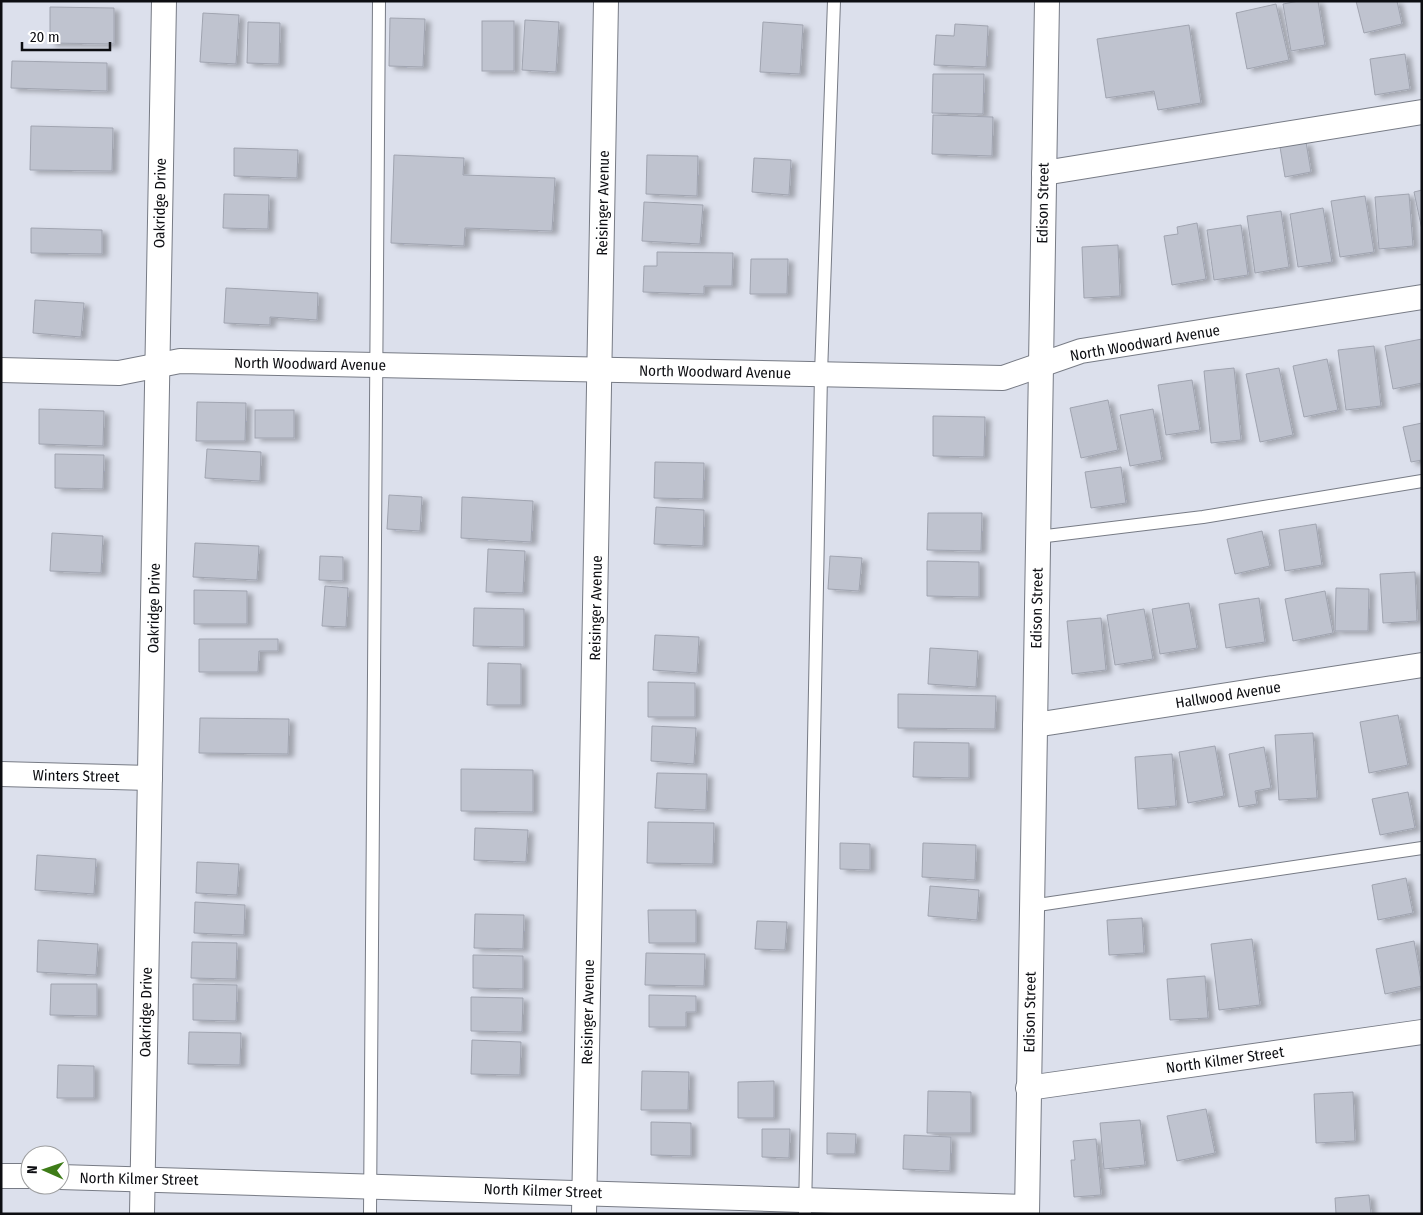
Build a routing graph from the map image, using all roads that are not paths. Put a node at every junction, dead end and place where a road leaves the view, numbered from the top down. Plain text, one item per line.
1 (164, 1) edge
2 (379, 1) edge
3 (606, 1) edge
4 (834, 1) edge
5 (1047, 1) edge
6 (1422, 112) edge
7 (1044, 173) junction
8 (1422, 297) edge
9 (376, 364) junction
10 (1041, 365) junction
11 (158, 366) junction
12 (1, 370) edge
13 (600, 370) junction
14 (821, 374) junction
15 (1422, 481) edge
16 (1038, 537) junction
17 (1422, 665) edge
18 (1035, 725) junction
19 (1, 774) edge
20 (150, 778) junction
21 (1422, 848) edge
22 (1031, 906) junction
23 (1422, 1032) edge
24 (1028, 1088) junction
25 (1, 1176) edge
26 (20, 1176) edge
27 (70, 1177) edge
28 (143, 1179) junction
29 (371, 1186) junction
30 (584, 1203) edge
31 (805, 1207) edge
32 (1027, 1210) edge
33 (142, 1214) edge
34 (370, 1214) edge

1 - 11 street, Oakridge Drive
2 - 9 lane
3 - 13 street, Reisinger Avenue
4 - 14 lane
5 - 7 street, Edison Street
6 - 7 street
7 - 10 street, Edison Street
8 - 10 street, North Woodward Avenue
9 - 11 street, North Woodward Avenue
9 - 13 street, North Woodward Avenue
9 - 29 lane
10 - 14 street, North Woodward Avenue
10 - 16 street, Edison Street
11 - 12 street, North Woodward Avenue
11 - 20 street, Oakridge Drive
13 - 14 street, North Woodward Avenue
13 - 30 street, Reisinger Avenue
14 - 31 lane
15 - 16 lane
16 - 18 street, Edison Street
17 - 18 street, Hallwood Avenue
18 - 22 street, Edison Street
19 - 20 street, Winters Street
20 - 28 street, Oakridge Drive
21 - 22 lane
22 - 24 street, Edison Street
23 - 24 street, North Kilmer Street
24 - 32 street, Edison Street
25 - 26 street
27 - 28 street, North Kilmer Street
28 - 29 street, North Kilmer Street
28 - 33 street, Oakridge Drive
29 - 30 street, North Kilmer Street
29 - 34 lane
30 - 31 street, North Kilmer Street
31 - 32 street, North Kilmer Street

